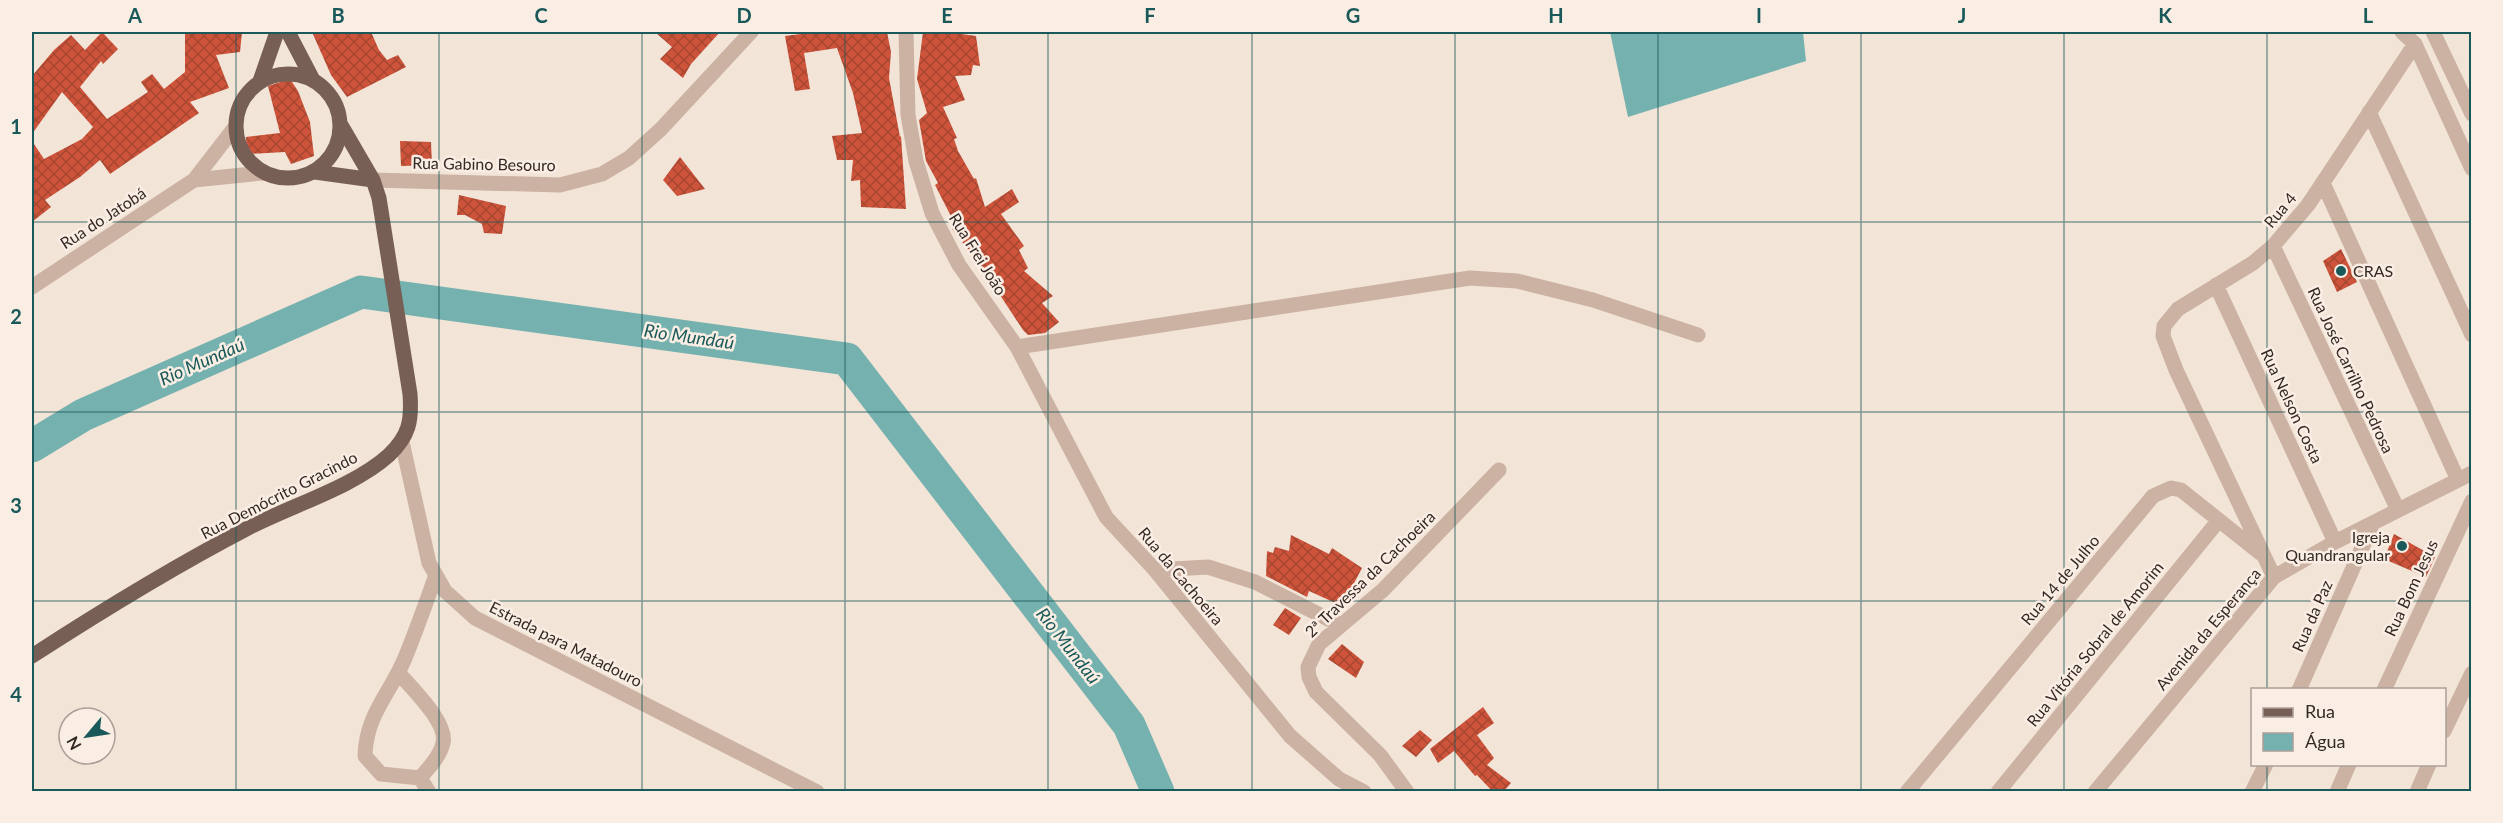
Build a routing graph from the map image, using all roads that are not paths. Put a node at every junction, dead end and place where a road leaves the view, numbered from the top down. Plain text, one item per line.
1 (277, 32) edge
2 (288, 32) edge
3 (751, 32) edge
4 (906, 32) edge
5 (2402, 32) edge
6 (2433, 32) edge
7 (2415, 44) junction
8 (313, 80) junction
9 (260, 81) junction
10 (2369, 112) junction
11 (2472, 114) edge
12 (341, 125) junction
13 (235, 127) junction
14 (2472, 169) edge
15 (262, 172) junction
16 (315, 172) junction
17 (194, 180) junction
18 (373, 180) junction
19 (2323, 183) junction
20 (2273, 246) junction
21 (2216, 285) junction
22 (32, 286) edge
23 (1698, 335) dead end
24 (2472, 335) edge
25 (1017, 347) junction
26 (402, 441) junction
27 (1498, 470) dead end
28 (2465, 476) edge
29 (2472, 501) edge
30 (2398, 510) junction
31 (2219, 520) junction
32 (2373, 523) junction
33 (2335, 542) junction
34 (2265, 557) junction
35 (1155, 570) junction
36 (436, 575) junction
37 (2274, 577) junction
38 (1340, 625) junction
39 (32, 656) edge
40 (398, 672) junction
41 (2472, 673) edge
42 (2301, 688) edge
43 (2385, 688) edge
44 (2446, 729) edge
45 (2265, 766) edge
46 (2349, 766) edge
47 (2429, 766) edge
48 (420, 778) junction
49 (429, 792) edge
50 (817, 792) edge
51 (1364, 792) edge
52 (1407, 792) edge
53 (1907, 792) edge
54 (1998, 792) edge
55 (2095, 792) edge
56 (2252, 792) edge
57 (2337, 792) edge
58 (2417, 792) edge

1 - 9 main road
2 - 8 main road
3 - 18 street, Rua Gabino Besouro
4 - 25 street, Rua Frei João
5 - 7 street
6 - 11 street
7 - 10 street, Rua 4
7 - 14 street
8 - 9 main road
8 - 12 main road
9 - 13 main road
10 - 19 street, Rua 4
10 - 24 street
12 - 16 main road
12 - 18 main road, Rua Demócrito Gracindo
13 - 15 main road
13 - 17 street, Rua do Jatobá
15 - 16 main road
15 - 17 street, Rua do Jatobá
16 - 18 main road
17 - 22 street, Rua do Jatobá
18 - 26 main road, Rua Demócrito Gracindo
19 - 20 street, Rua 4
19 - 28 street
20 - 21 street, Rua 4
20 - 30 street, Rua José Carrilho Pedrosa
21 - 33 street, Rua Nelson Costa
21 - 34 street, Rua 4
23 - 25 street
25 - 35 street, Rua da Cachoeira
26 - 36 street, Estrada para Matadouro
26 - 39 main road, Rua Demócrito Gracindo
27 - 38 street, 2ª Travessa da Cachoeira
28 - 30 street, Avenida da Esperança
29 - 43 street, Rua Bom Jesus
30 - 32 street, Avenida da Esperança
31 - 34 street, Rua 14 de Julho
31 - 53 street, Rua 14 de Julho
31 - 54 street, Rua Vitória Sobral de Amorim
32 - 33 street, Avenida da Esperança
32 - 42 street, Rua da Paz
33 - 37 street, Avenida da Esperança
34 - 37 street
35 - 38 street
35 - 51 street, Rua da Cachoeira
36 - 40 street
36 - 50 street, Estrada para Matadouro
37 - 55 street, Avenida da Esperança
38 - 52 street, 2ª Travessa da Cachoeira
40 - 48 street
40 - 48 street
41 - 44 street
45 - 56 street
46 - 57 street
47 - 58 street
48 - 49 street

